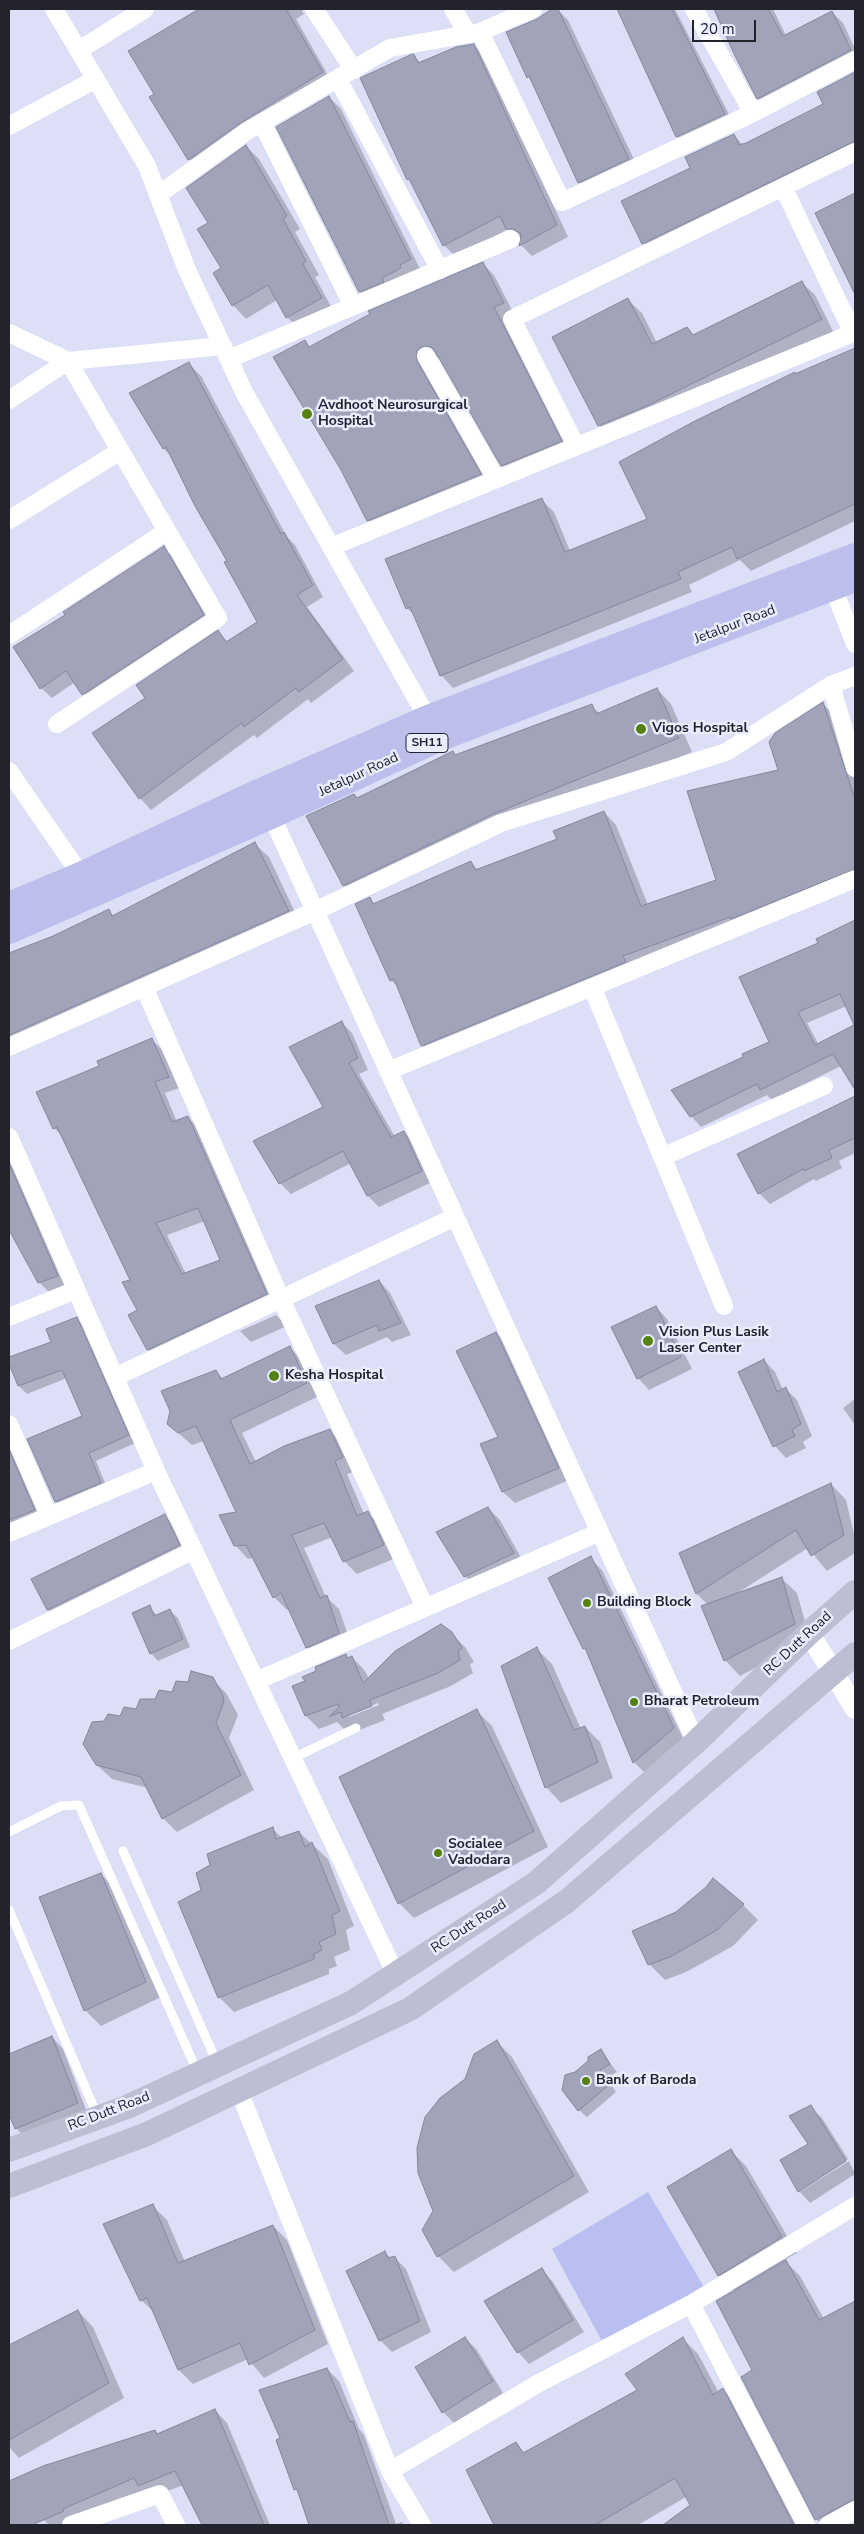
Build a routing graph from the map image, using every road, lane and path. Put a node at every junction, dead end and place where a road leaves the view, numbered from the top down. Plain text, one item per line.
1 (54, 9) edge
2 (145, 9) edge
3 (314, 9) edge
4 (454, 9) edge
5 (533, 9) edge
6 (694, 9) edge
7 (474, 33) junction
8 (79, 50) junction
9 (855, 60) edge
10 (354, 70) junction
11 (96, 79) junction
12 (338, 79) junction
13 (753, 113) junction
14 (262, 123) junction
15 (9, 126) edge
16 (855, 152) edge
17 (783, 187) junction
18 (158, 195) junction
19 (511, 239) dead end
20 (440, 270) junction
21 (353, 306) junction
22 (9, 333) edge
23 (226, 353) junction
24 (426, 356) dead end
25 (68, 361) junction
26 (9, 400) edge
27 (576, 446) junction
28 (120, 451) junction
29 (496, 479) junction
30 (9, 520) edge
31 (167, 531) junction
32 (331, 547) junction
33 (855, 557) edge
34 (844, 583) edge
35 (9, 635) edge
36 (855, 644) edge
37 (855, 676) edge
38 (831, 685) junction
39 (57, 724) dead end
40 (433, 729) junction
41 (855, 768) edge
42 (9, 771) edge
43 (266, 804) junction
44 (855, 879) edge
45 (87, 885) junction
46 (9, 906) edge
47 (315, 912) junction
48 (9, 930) edge
49 (144, 987) junction
50 (592, 987) junction
51 (9, 1047) edge
52 (388, 1071) junction
53 (824, 1086) dead end
54 (9, 1137) edge
55 (662, 1157) junction
56 (455, 1217) junction
57 (76, 1290) junction
58 (281, 1299) junction
59 (724, 1306) dead end
60 (9, 1317) edge
61 (115, 1377) junction
62 (9, 1424) edge
63 (156, 1471) junction
64 (48, 1516) junction
65 (600, 1532) junction
66 (9, 1533) edge
67 (194, 1550) junction
68 (855, 1592) edge
69 (425, 1607) junction
70 (809, 1633) junction
71 (9, 1641) edge
72 (855, 1654) edge
73 (834, 1674) junction
74 (256, 1681) junction
75 (855, 1708) edge
76 (356, 1728) dead end
77 (696, 1742) junction
78 (293, 1758) junction
79 (9, 1832) edge
80 (123, 1851) dead end
81 (9, 1910) edge
82 (396, 1975) junction
83 (208, 2070) junction
84 (239, 2091) junction
85 (98, 2117) junction
86 (9, 2150) edge
87 (9, 2186) edge
88 (855, 2206) edge
89 (691, 2304) junction
90 (390, 2472) junction
91 (855, 2510) edge
92 (71, 2525) edge
93 (176, 2525) edge
94 (422, 2525) edge
95 (806, 2525) edge
96 (828, 2525) edge

1 - 8 street
2 - 8 street
3 - 10 street
4 - 7 street
5 - 7 street
6 - 13 street
7 - 10 street
7 - 13 street
8 - 11 street
9 - 13 street
10 - 12 street
11 - 15 street
11 - 18 street
12 - 14 street
12 - 20 street
14 - 18 street
14 - 21 street
16 - 17 street
17 - 27 street
17 - 27 street
18 - 23 street
19 - 20 street
20 - 21 street
21 - 23 street
22 - 25 street
23 - 25 street
23 - 32 street
24 - 29 street
25 - 26 street
25 - 28 street
27 - 29 street
28 - 30 street
28 - 31 street
29 - 32 street
31 - 35 street
31 - 39 street
32 - 40 street
33 - 40 main road, Jetalpur Road / SH11
34 - 36 street, SH11
34 - 40 main road, Jetalpur Road / SH11
37 - 38 street
38 - 41 street
38 - 47 street
40 - 43 main road, Jetalpur Road / SH11
42 - 45 street
43 - 45 main road, Jetalpur Road / SH11
43 - 47 street
44 - 50 street
45 - 46 main road, Jetalpur Road / SH11
45 - 48 main road, Jetalpur Road / SH11
47 - 49 street
47 - 52 street
49 - 51 street
49 - 58 street
50 - 52 street
50 - 55 street
52 - 56 street
53 - 55 street
54 - 57 street
55 - 59 street
56 - 58 street
56 - 65 street
57 - 60 street
57 - 61 street
58 - 61 street
58 - 69 street
61 - 63 street
62 - 64 street
63 - 64 street
63 - 67 street
64 - 66 street
65 - 69 street
65 - 77 street
67 - 71 street
67 - 74 street
68 - 70 main road, RC Dutt Road
69 - 74 street
70 - 73 street
70 - 77 main road, RC Dutt Road
72 - 73 main road
73 - 75 street
73 - 84 main road
74 - 78 street
76 - 78 lane
77 - 82 main road, RC Dutt Road
78 - 82 street
79 - 83 lane
80 - 83 lane
81 - 85 lane
82 - 83 main road, RC Dutt Road
83 - 85 main road, RC Dutt Road
84 - 87 main road
84 - 90 street
85 - 86 main road, RC Dutt Road
88 - 89 street
89 - 90 street
89 - 95 street
90 - 94 street
91 - 96 street
92 - 93 street

